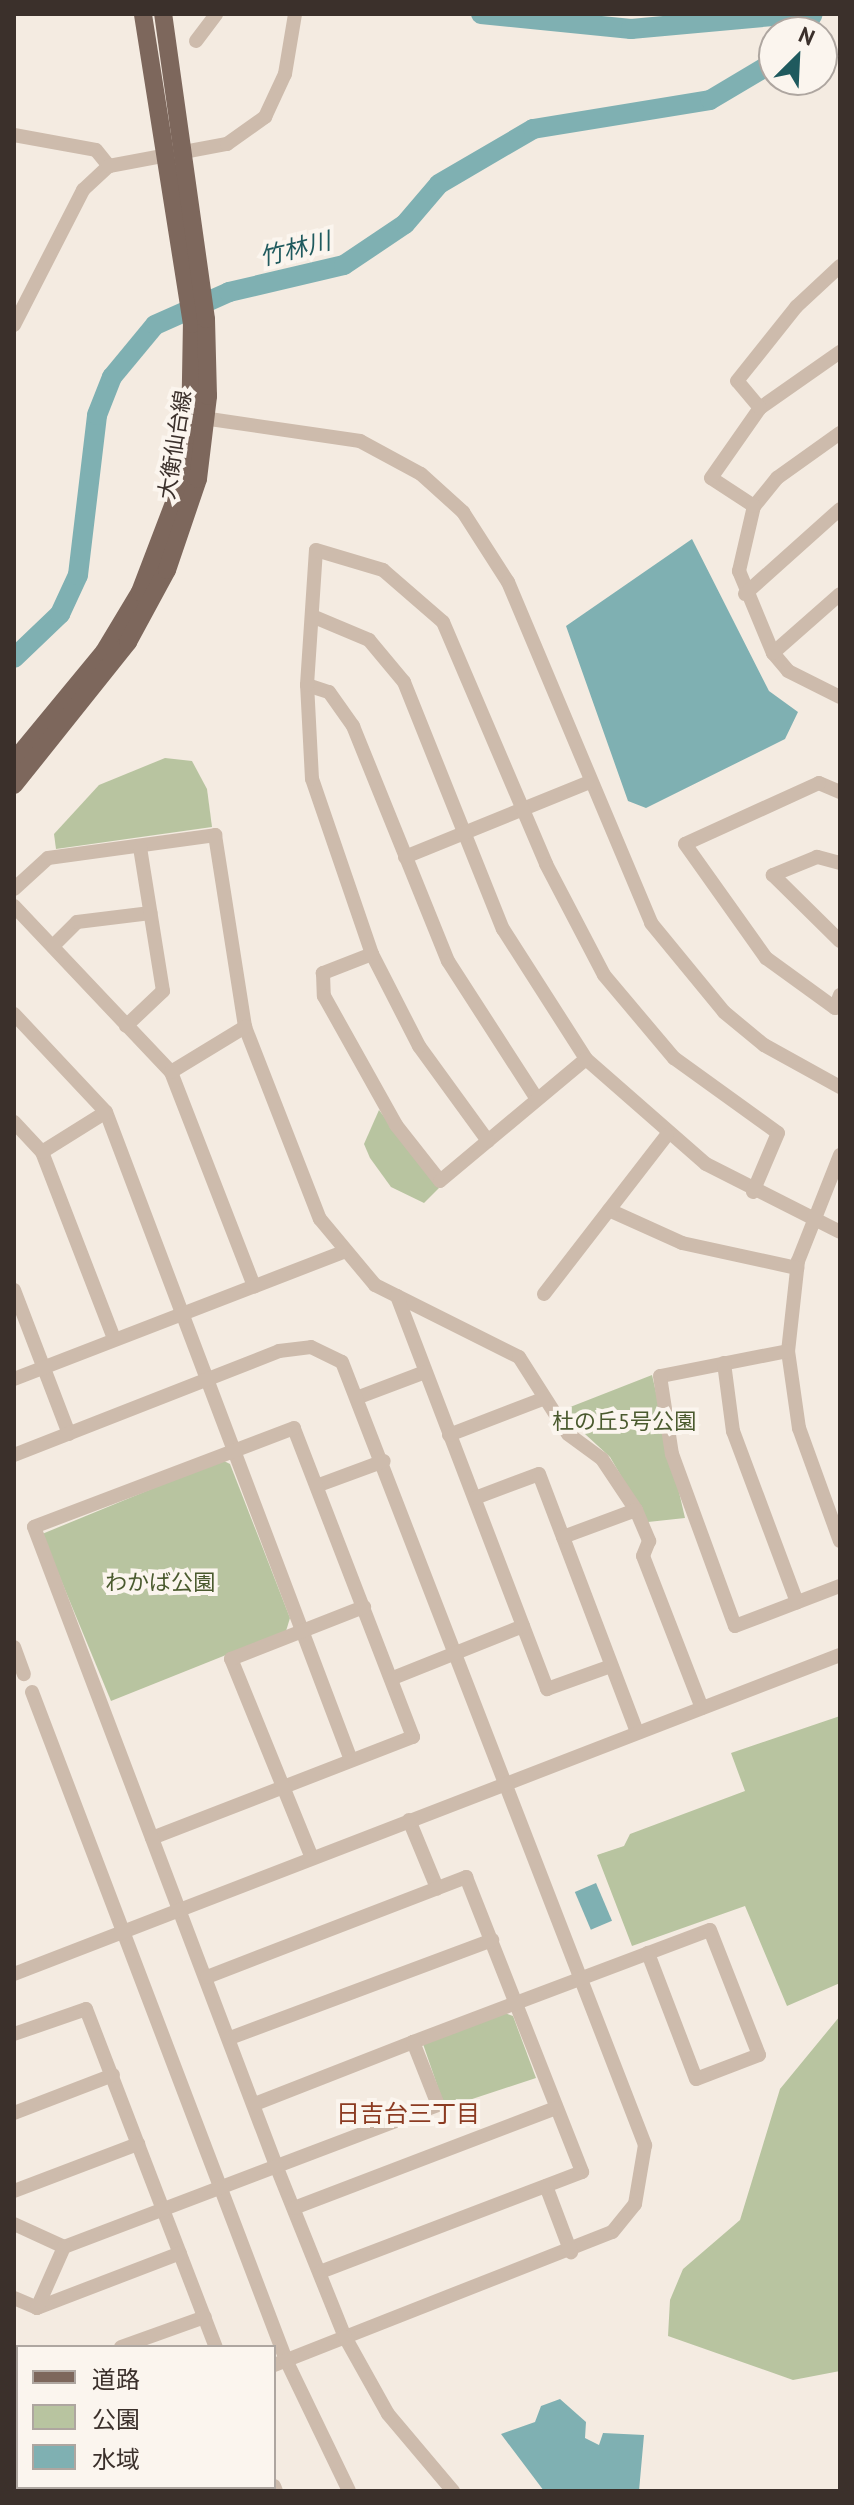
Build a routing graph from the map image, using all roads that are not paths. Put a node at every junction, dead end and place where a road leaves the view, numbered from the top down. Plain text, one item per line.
1 (143, 14) edge
2 (163, 14) edge
3 (216, 14) edge
4 (295, 14) edge
5 (196, 41) dead end
6 (14, 135) edge
7 (175, 152) junction
8 (109, 166) junction
9 (840, 266) edge
10 (14, 325) edge
11 (840, 352) edge
12 (760, 408) junction
13 (199, 418) junction
14 (840, 433) edge
15 (754, 506) junction
16 (840, 509) edge
17 (745, 594) junction
18 (840, 594) edge
19 (312, 616) junction
20 (773, 653) junction
21 (307, 685) junction
22 (840, 697) edge
23 (14, 761) edge
24 (587, 783) junction
25 (14, 785) edge
26 (840, 792) edge
27 (525, 809) junction
28 (463, 833) junction
29 (140, 847) junction
30 (405, 857) junction
31 (840, 863) edge
32 (14, 889) edge
33 (14, 906) edge
34 (150, 913) junction
35 (840, 941) edge
36 (53, 946) junction
37 (372, 954) junction
38 (840, 995) edge
39 (14, 1014) edge
40 (126, 1026) junction
41 (245, 1027) junction
42 (586, 1059) junction
43 (171, 1072) junction
44 (840, 1087) edge
45 (537, 1099) junction
46 (106, 1112) junction
47 (14, 1122) edge
48 (667, 1135) junction
49 (488, 1141) junction
50 (42, 1152) junction
51 (840, 1155) edge
52 (753, 1192) junction
53 (609, 1210) junction
54 (812, 1220) junction
55 (840, 1232) edge
56 (345, 1251) junction
57 (797, 1268) junction
58 (254, 1286) junction
59 (14, 1290) edge
60 (544, 1294) dead end
61 (397, 1296) junction
62 (184, 1314) junction
63 (114, 1339) junction
64 (788, 1351) junction
65 (724, 1363) junction
66 (44, 1367) junction
67 (425, 1372) junction
68 (14, 1379) edge
69 (207, 1381) junction
70 (359, 1397) junction
71 (543, 1399) junction
72 (69, 1434) junction
73 (449, 1435) junction
74 (231, 1450) junction
75 (14, 1455) edge
76 (384, 1461) junction
77 (319, 1485) junction
78 (475, 1498) junction
79 (636, 1510) junction
80 (563, 1537) junction
81 (840, 1541) edge
82 (840, 1586) edge
83 (797, 1602) junction
84 (364, 1607) junction
85 (523, 1626) junction
86 (301, 1631) junction
87 (14, 1647) edge
88 (456, 1652) junction
89 (840, 1655) edge
90 (611, 1666) junction
91 (20, 1673) edge
92 (393, 1678) junction
93 (32, 1692) dead end
94 (702, 1708) junction
95 (637, 1732) junction
96 (351, 1760) junction
97 (506, 1782) junction
98 (282, 1787) junction
99 (409, 1820) junction
100 (152, 1838) junction
101 (312, 1858) junction
102 (437, 1888) junction
103 (180, 1908) junction
104 (121, 1932) junction
105 (492, 1940) junction
106 (648, 1953) junction
107 (14, 1974) edge
108 (207, 1977) junction
109 (582, 1978) junction
110 (515, 2004) junction
111 (14, 2034) edge
112 (230, 2038) junction
113 (413, 2042) junction
114 (113, 2075) junction
115 (255, 2104) junction
116 (556, 2108) junction
117 (14, 2113) edge
118 (138, 2144) junction
119 (277, 2168) junction
120 (546, 2186) junction
121 (14, 2191) edge
122 (221, 2191) junction
123 (294, 2208) junction
124 (166, 2211) junction
125 (14, 2224) edge
126 (64, 2247) junction
127 (571, 2252) junction
128 (180, 2253) junction
129 (320, 2272) junction
130 (14, 2298) edge
131 (37, 2308) junction
132 (205, 2317) junction
133 (345, 2337) junction
134 (127, 2345) edge
135 (215, 2345) edge
136 (274, 2345) edge
137 (280, 2362) edge
138 (349, 2491) edge
139 (453, 2491) edge

1 - 7 main road, 大衡仙台線
2 - 7 main road, 大衡仙台線
3 - 5 street
4 - 7 street
6 - 8 street
7 - 8 street
7 - 13 main road, 大衡仙台線
8 - 10 street
9 - 12 street
11 - 12 street
12 - 15 street
13 - 23 main road, 大衡仙台線
13 - 24 street
13 - 25 main road, 大衡仙台線
14 - 15 street
15 - 17 street
16 - 17 street
17 - 20 street
18 - 20 street
19 - 21 street
19 - 27 street
19 - 28 street
20 - 22 street
21 - 30 street
21 - 37 street
24 - 27 street
24 - 44 street
26 - 38 street
27 - 28 street
27 - 52 street
28 - 30 street
28 - 42 street
29 - 32 street
29 - 34 street
29 - 41 street
30 - 45 street
31 - 35 street
33 - 36 street
34 - 36 street
34 - 40 street
36 - 40 street
37 - 49 street
37 - 49 street
39 - 46 street
40 - 43 street
41 - 43 street
41 - 56 street
42 - 45 street
42 - 48 street
43 - 58 street
45 - 49 street
46 - 50 street
46 - 62 street
47 - 50 street
48 - 52 street
48 - 53 street
50 - 63 street
51 - 54 street
52 - 54 street
53 - 57 street
53 - 60 street
54 - 55 street
54 - 57 street
56 - 58 street
56 - 61 street
57 - 64 street
58 - 62 street
59 - 66 street
61 - 67 street
61 - 71 street
62 - 63 street
62 - 69 street
63 - 66 street
64 - 65 street
64 - 81 street
65 - 83 street
65 - 83 street
66 - 68 street
66 - 72 street
67 - 70 street
67 - 73 street
69 - 70 street
69 - 72 street
69 - 74 street
70 - 76 street
71 - 73 street
71 - 79 street
72 - 75 street
73 - 78 street
74 - 77 street
74 - 86 street
74 - 100 street
76 - 77 street
76 - 88 street
77 - 84 street
78 - 80 street
78 - 85 street
79 - 80 street
79 - 94 street
80 - 90 street
82 - 83 street
84 - 86 street
84 - 92 street
85 - 88 street
85 - 90 street
86 - 96 street
86 - 98 street
87 - 91 street
88 - 92 street
88 - 97 street
89 - 94 street
90 - 95 street
92 - 96 street
93 - 104 street
94 - 95 street
95 - 97 street
96 - 98 street
97 - 99 street
97 - 109 street
98 - 100 street
98 - 101 street
99 - 101 street
99 - 102 street
100 - 103 street
101 - 103 street
102 - 105 street
102 - 108 street
103 - 104 street
103 - 108 street
104 - 107 street
104 - 122 street
105 - 110 street
105 - 112 street
106 - 106 street
106 - 109 street
108 - 112 street
109 - 110 street
109 - 127 street
110 - 113 street
110 - 116 street
111 - 114 street
112 - 115 street
113 - 115 street
113 - 119 street
114 - 117 street
114 - 118 street
115 - 119 street
116 - 120 street
116 - 123 street
118 - 121 street
118 - 124 street
119 - 122 street
119 - 123 street
120 - 127 street
120 - 129 street
122 - 124 street
122 - 136 street
123 - 129 street
124 - 126 street
124 - 128 street
125 - 126 street
126 - 131 street
127 - 133 street
128 - 131 street
128 - 132 street
129 - 133 street
130 - 131 street
132 - 134 street
132 - 135 street
133 - 137 street
133 - 139 street
137 - 138 street

